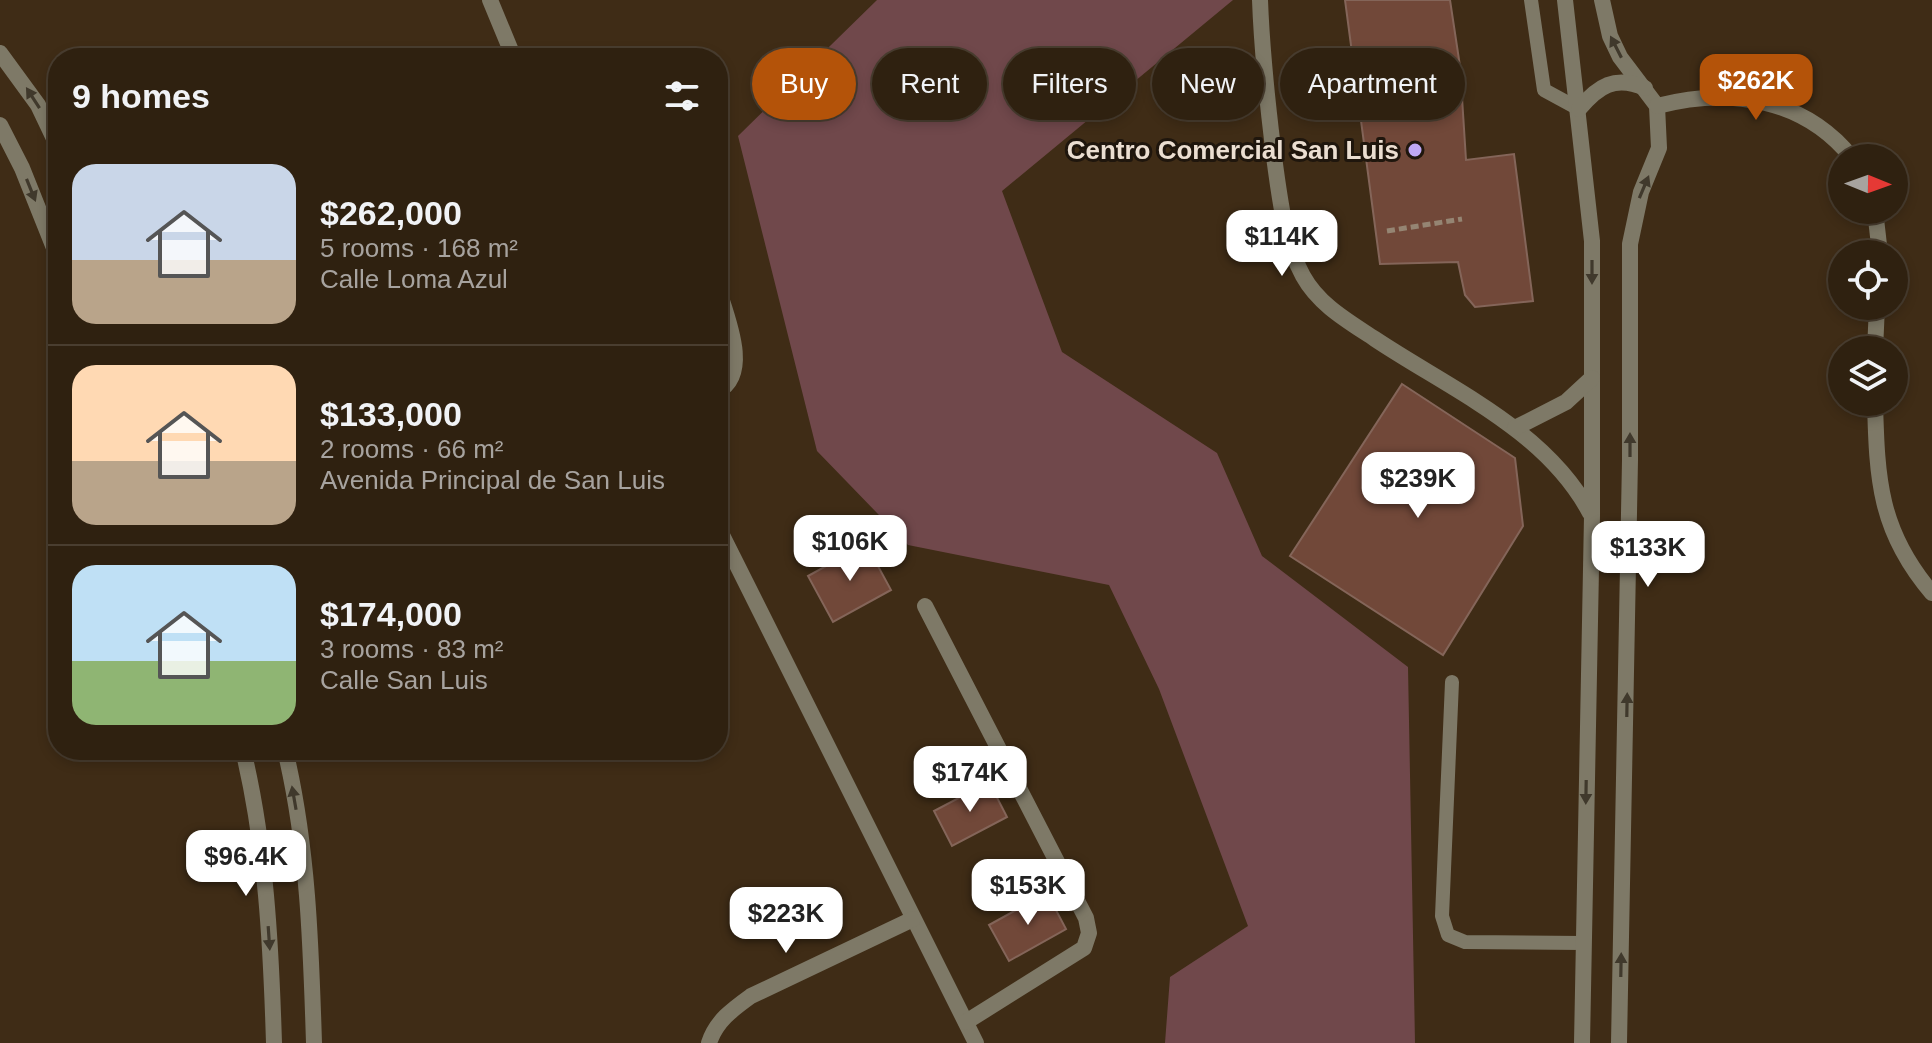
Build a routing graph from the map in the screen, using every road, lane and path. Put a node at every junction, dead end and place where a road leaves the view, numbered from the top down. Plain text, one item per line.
1 (490, 0) edge
2 (1260, 0) edge
3 (1531, 0) edge
4 (1565, 0) edge
5 (1602, 0) edge
6 (510, 48) edge
7 (0, 53) edge
8 (1645, 88) junction
9 (1657, 106) junction
10 (1579, 109) junction
11 (0, 125) edge
12 (48, 126) edge
13 (1839, 144) edge
14 (1462, 219) dead end
15 (1387, 231) dead end
16 (48, 233) edge
17 (728, 319) edge
18 (1592, 378) junction
19 (728, 381) edge
20 (1875, 416) edge
21 (1515, 428) junction
22 (1592, 516) junction
23 (728, 547) edge
24 (1932, 593) edge
25 (925, 606) dead end
26 (1452, 682) dead end
27 (245, 760) edge
28 (287, 760) edge
29 (913, 919) junction
30 (1583, 943) junction
31 (966, 1022) junction
32 (274, 1043) edge
33 (314, 1043) edge
34 (709, 1043) edge
35 (976, 1043) edge
36 (1582, 1043) edge
37 (1619, 1043) edge

1 - 6 street
2 - 21 street
3 - 10 lane
4 - 10 street
8 -> 5 street
12 -> 7 street
8 - 9 street
8 - 10 street
9 - 13 street
37 -> 9 street
10 -> 18 street
11 -> 16 street
14 - 15 path
17 - 19 lane
18 - 21 street
18 - 22 street
20 - 24 street
21 - 22 street
22 -> 30 street
23 - 29 street
25 - 31 street
26 - 30 lane
27 -> 32 street
33 -> 28 street
29 - 31 street
29 - 34 street
30 - 36 street
31 - 35 street

